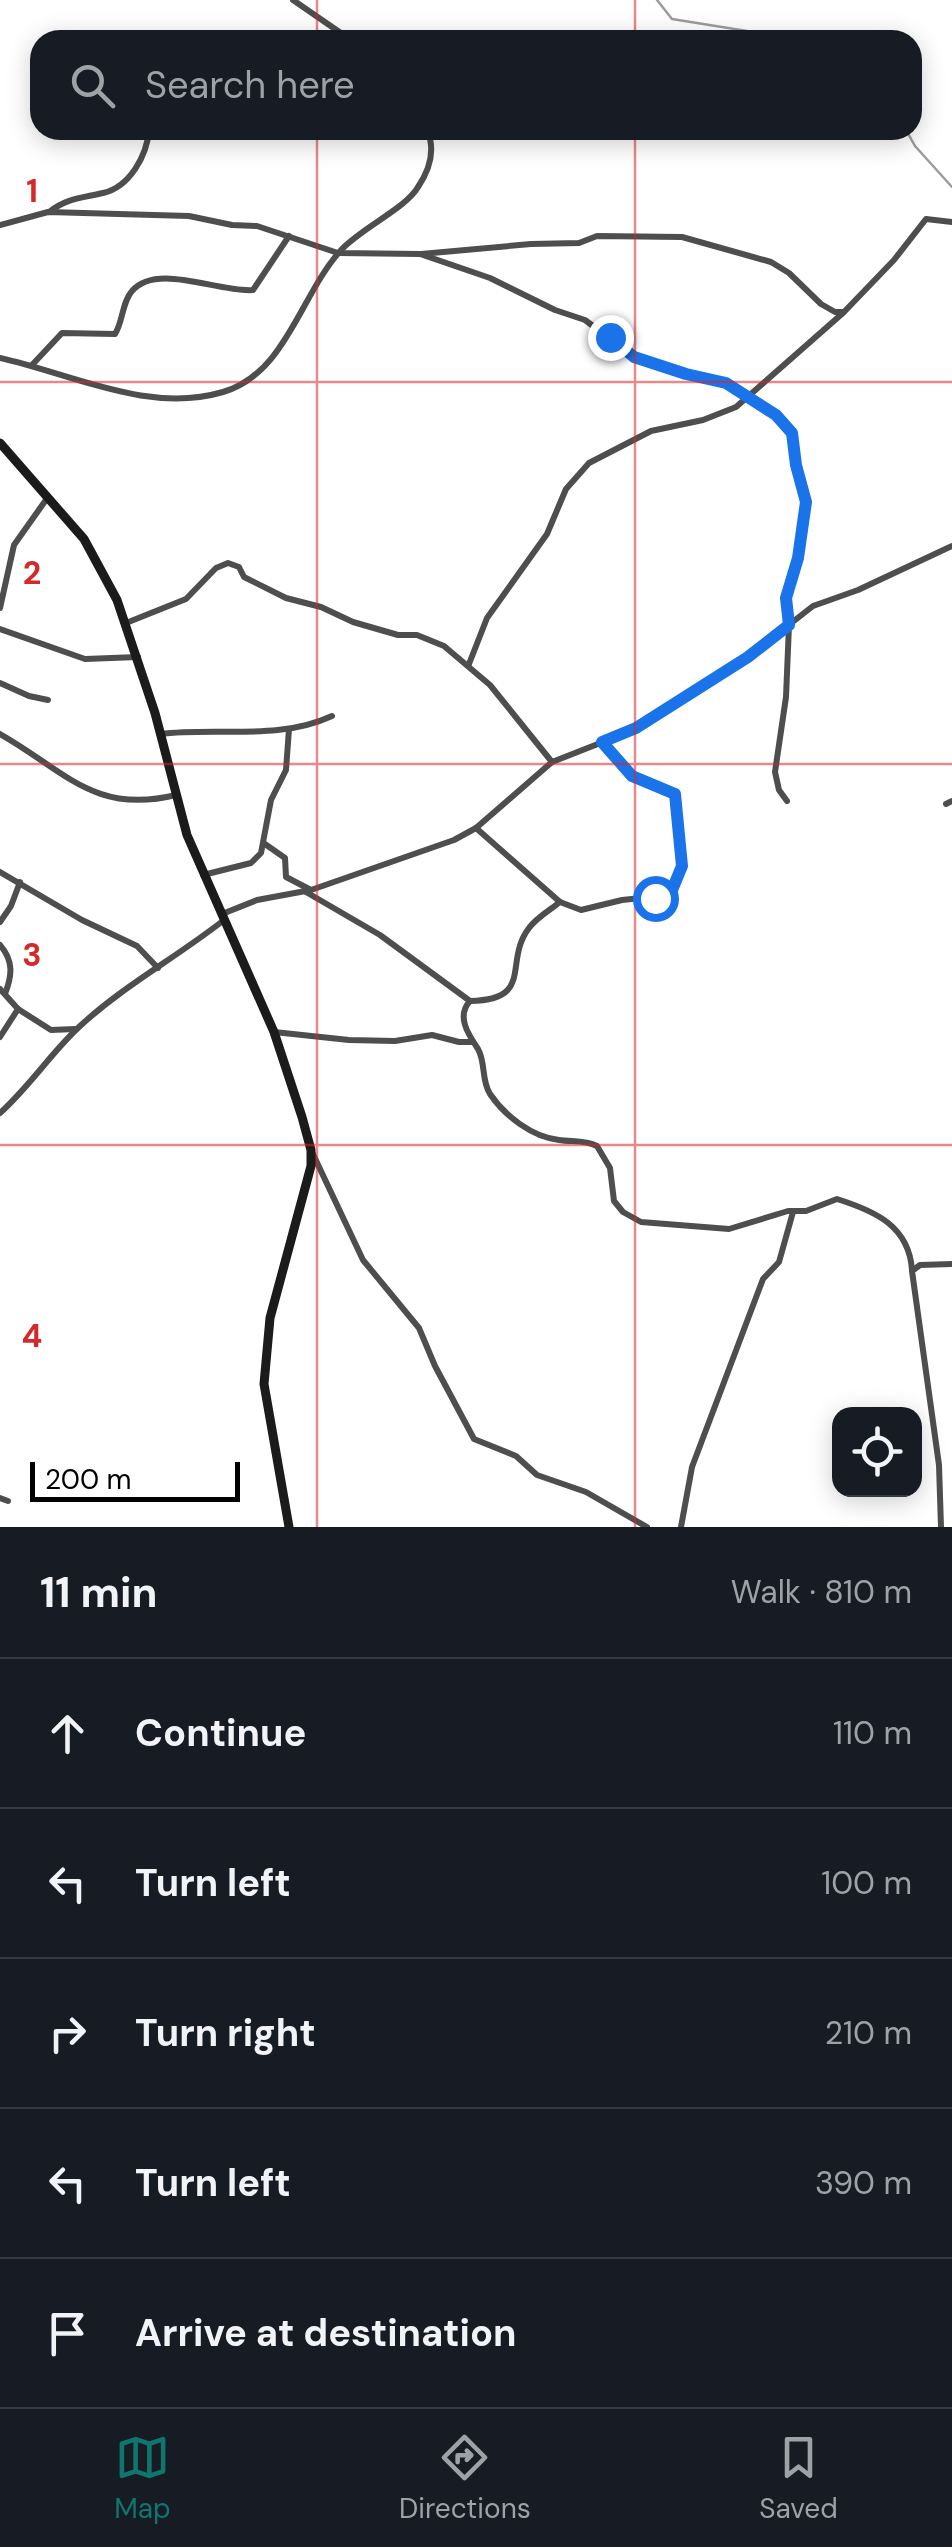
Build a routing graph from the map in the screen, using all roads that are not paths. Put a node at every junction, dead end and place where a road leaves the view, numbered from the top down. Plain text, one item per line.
1 (293, 0) edge
2 (336, 30) edge
3 (148, 140) edge
4 (430, 140) edge
5 (48, 212) junction
6 (952, 222) edge
7 (0, 225) edge
8 (289, 236) junction
9 (338, 254) junction
10 (420, 254) junction
11 (844, 312) junction
12 (0, 358) edge
13 (32, 365) junction
14 (746, 398) junction
15 (0, 443) edge
16 (49, 496) junction
17 (14, 545) junction
18 (0, 546) edge
19 (952, 546) edge
20 (0, 608) edge
21 (126, 622) junction
22 (789, 625) junction
23 (0, 628) edge
24 (138, 656) junction
25 (469, 664) junction
26 (0, 683) edge
27 (48, 700) dead end
28 (332, 716) dead end
29 (289, 729) junction
30 (0, 734) edge
31 (160, 734) junction
32 (602, 742) junction
33 (552, 762) junction
34 (176, 795) junction
35 (788, 801) dead end
36 (476, 828) junction
37 (265, 844) junction
38 (0, 872) edge
39 (203, 876) junction
40 (20, 882) junction
41 (308, 891) junction
42 (560, 902) junction
43 (222, 918) junction
44 (0, 922) edge
45 (0, 946) edge
46 (158, 968) junction
47 (2, 992) edge
48 (470, 1001) junction
49 (18, 1009) junction
50 (77, 1029) junction
51 (274, 1032) junction
52 (0, 1036) edge
53 (473, 1042) junction
54 (0, 1112) edge
55 (311, 1150) junction
56 (792, 1212) junction
57 (952, 1264) edge
58 (912, 1270) junction
59 (289, 1527) edge
60 (647, 1527) edge
61 (681, 1527) edge
62 (940, 1527) edge

1 - 2 street
3 - 5 street
4 - 9 street
5 - 7 street
5 - 8 street
6 - 11 street
8 - 9 street
8 - 13 street
9 - 10 street
9 - 13 street
10 - 11 street
10 - 14 street
11 - 14 street
12 - 13 street
14 - 22 street
14 - 25 street
15 - 16 street
16 - 17 street
16 - 21 street
17 - 18 street
17 - 20 street
19 - 22 street
21 - 24 street
21 - 25 street
22 - 32 street
22 - 35 street
23 - 24 street
24 - 31 street
25 - 33 street
26 - 27 street
28 - 29 street
29 - 31 street
29 - 37 street
30 - 34 street
31 - 34 street
32 - 33 street
32 - 42 street
33 - 36 street
34 - 39 street
36 - 41 street
36 - 42 street
37 - 39 street
37 - 41 street
38 - 40 street
39 - 43 street
40 - 44 street
40 - 46 street
41 - 43 street
41 - 48 street
42 - 48 street
43 - 46 street
43 - 51 street
45 - 47 street
46 - 50 street
47 - 49 street
48 - 53 street
49 - 50 street
49 - 52 street
50 - 54 street
51 - 53 street
51 - 55 street
53 - 56 street
55 - 59 street
55 - 60 street
56 - 58 street
56 - 61 street
57 - 58 street
58 - 62 street

